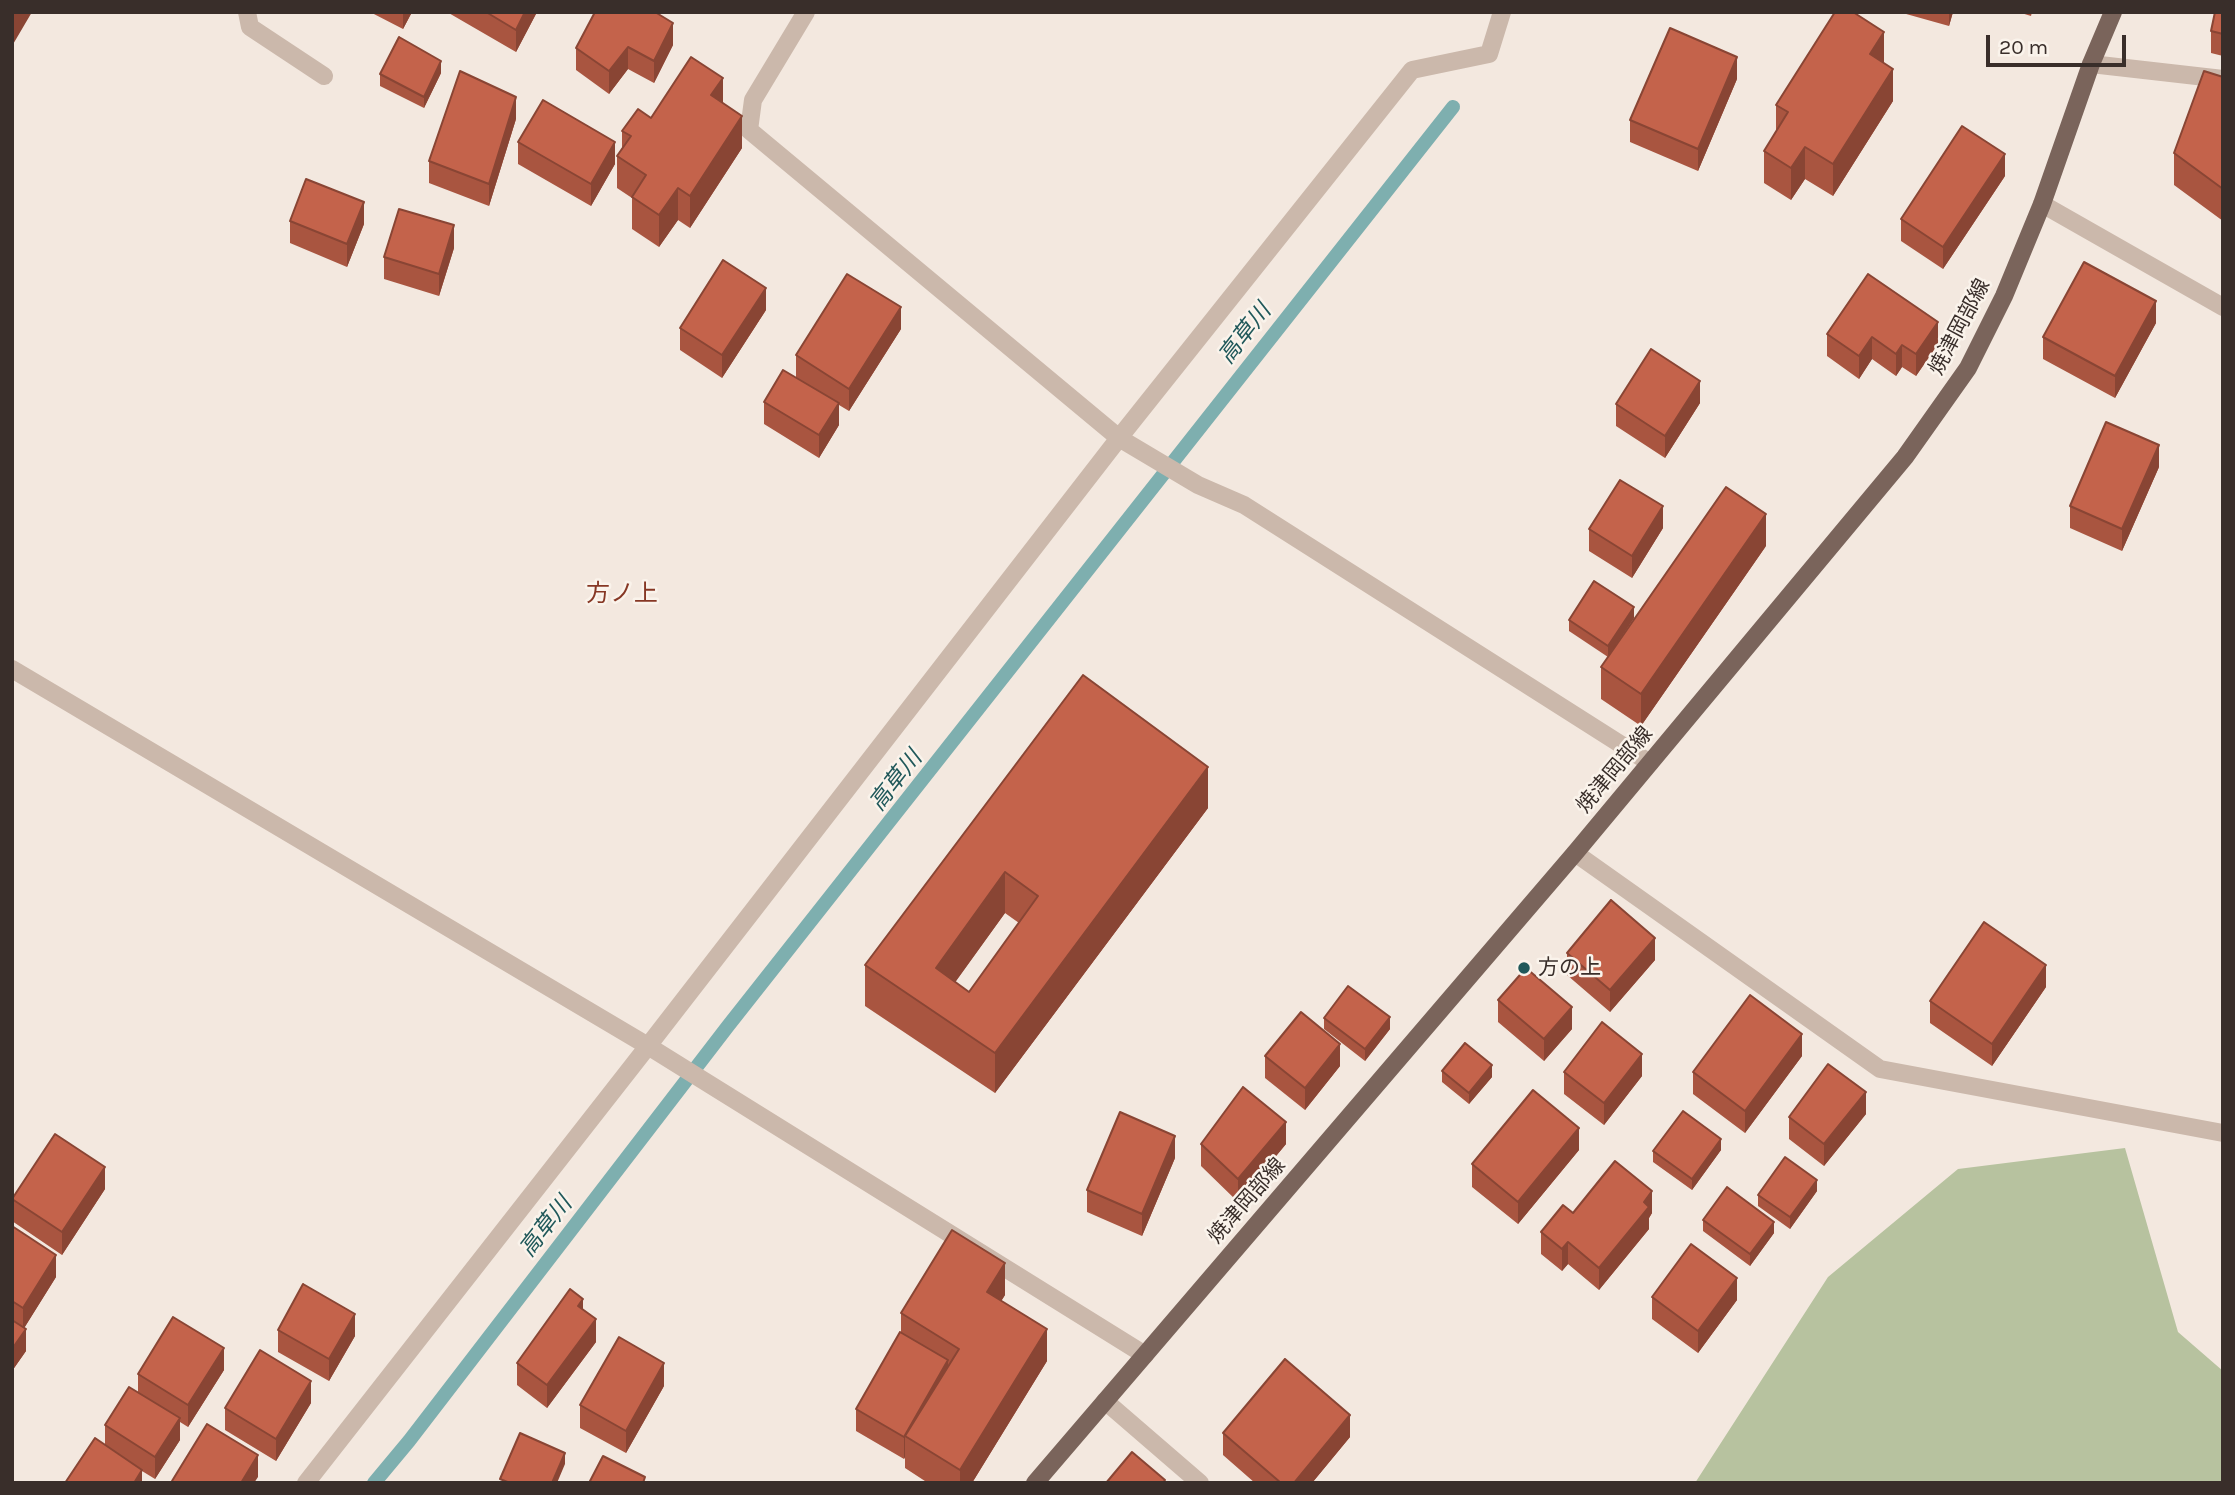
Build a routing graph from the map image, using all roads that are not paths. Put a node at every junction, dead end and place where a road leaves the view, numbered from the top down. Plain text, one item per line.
1 (247, 12) edge
2 (806, 12) edge
3 (1502, 12) edge
4 (2113, 12) edge
5 (2091, 64) junction
6 (324, 76) dead end
7 (2223, 79) edge
8 (2042, 204) junction
9 (2223, 307) edge
10 (1119, 438) junction
11 (12, 669) edge
12 (1650, 763) junction
13 (1575, 853) junction
14 (648, 1046) junction
15 (2223, 1133) edge
16 (1145, 1355) junction
17 (1105, 1401) junction
18 (306, 1483) edge
19 (1035, 1483) edge
20 (1200, 1483) edge

1 - 6 street
2 - 10 street
3 - 10 street
4 - 5 main road, 焼津岡部線
5 - 7 street
5 - 8 main road, 焼津岡部線
8 - 9 street
8 - 12 main road, 焼津岡部線
10 - 12 street
10 - 14 street
11 - 14 street
12 - 13 main road, 焼津岡部線
13 - 15 street
13 - 16 main road, 焼津岡部線
14 - 16 street
14 - 18 street
16 - 17 main road, 焼津岡部線
17 - 19 main road, 焼津岡部線
17 - 20 street

